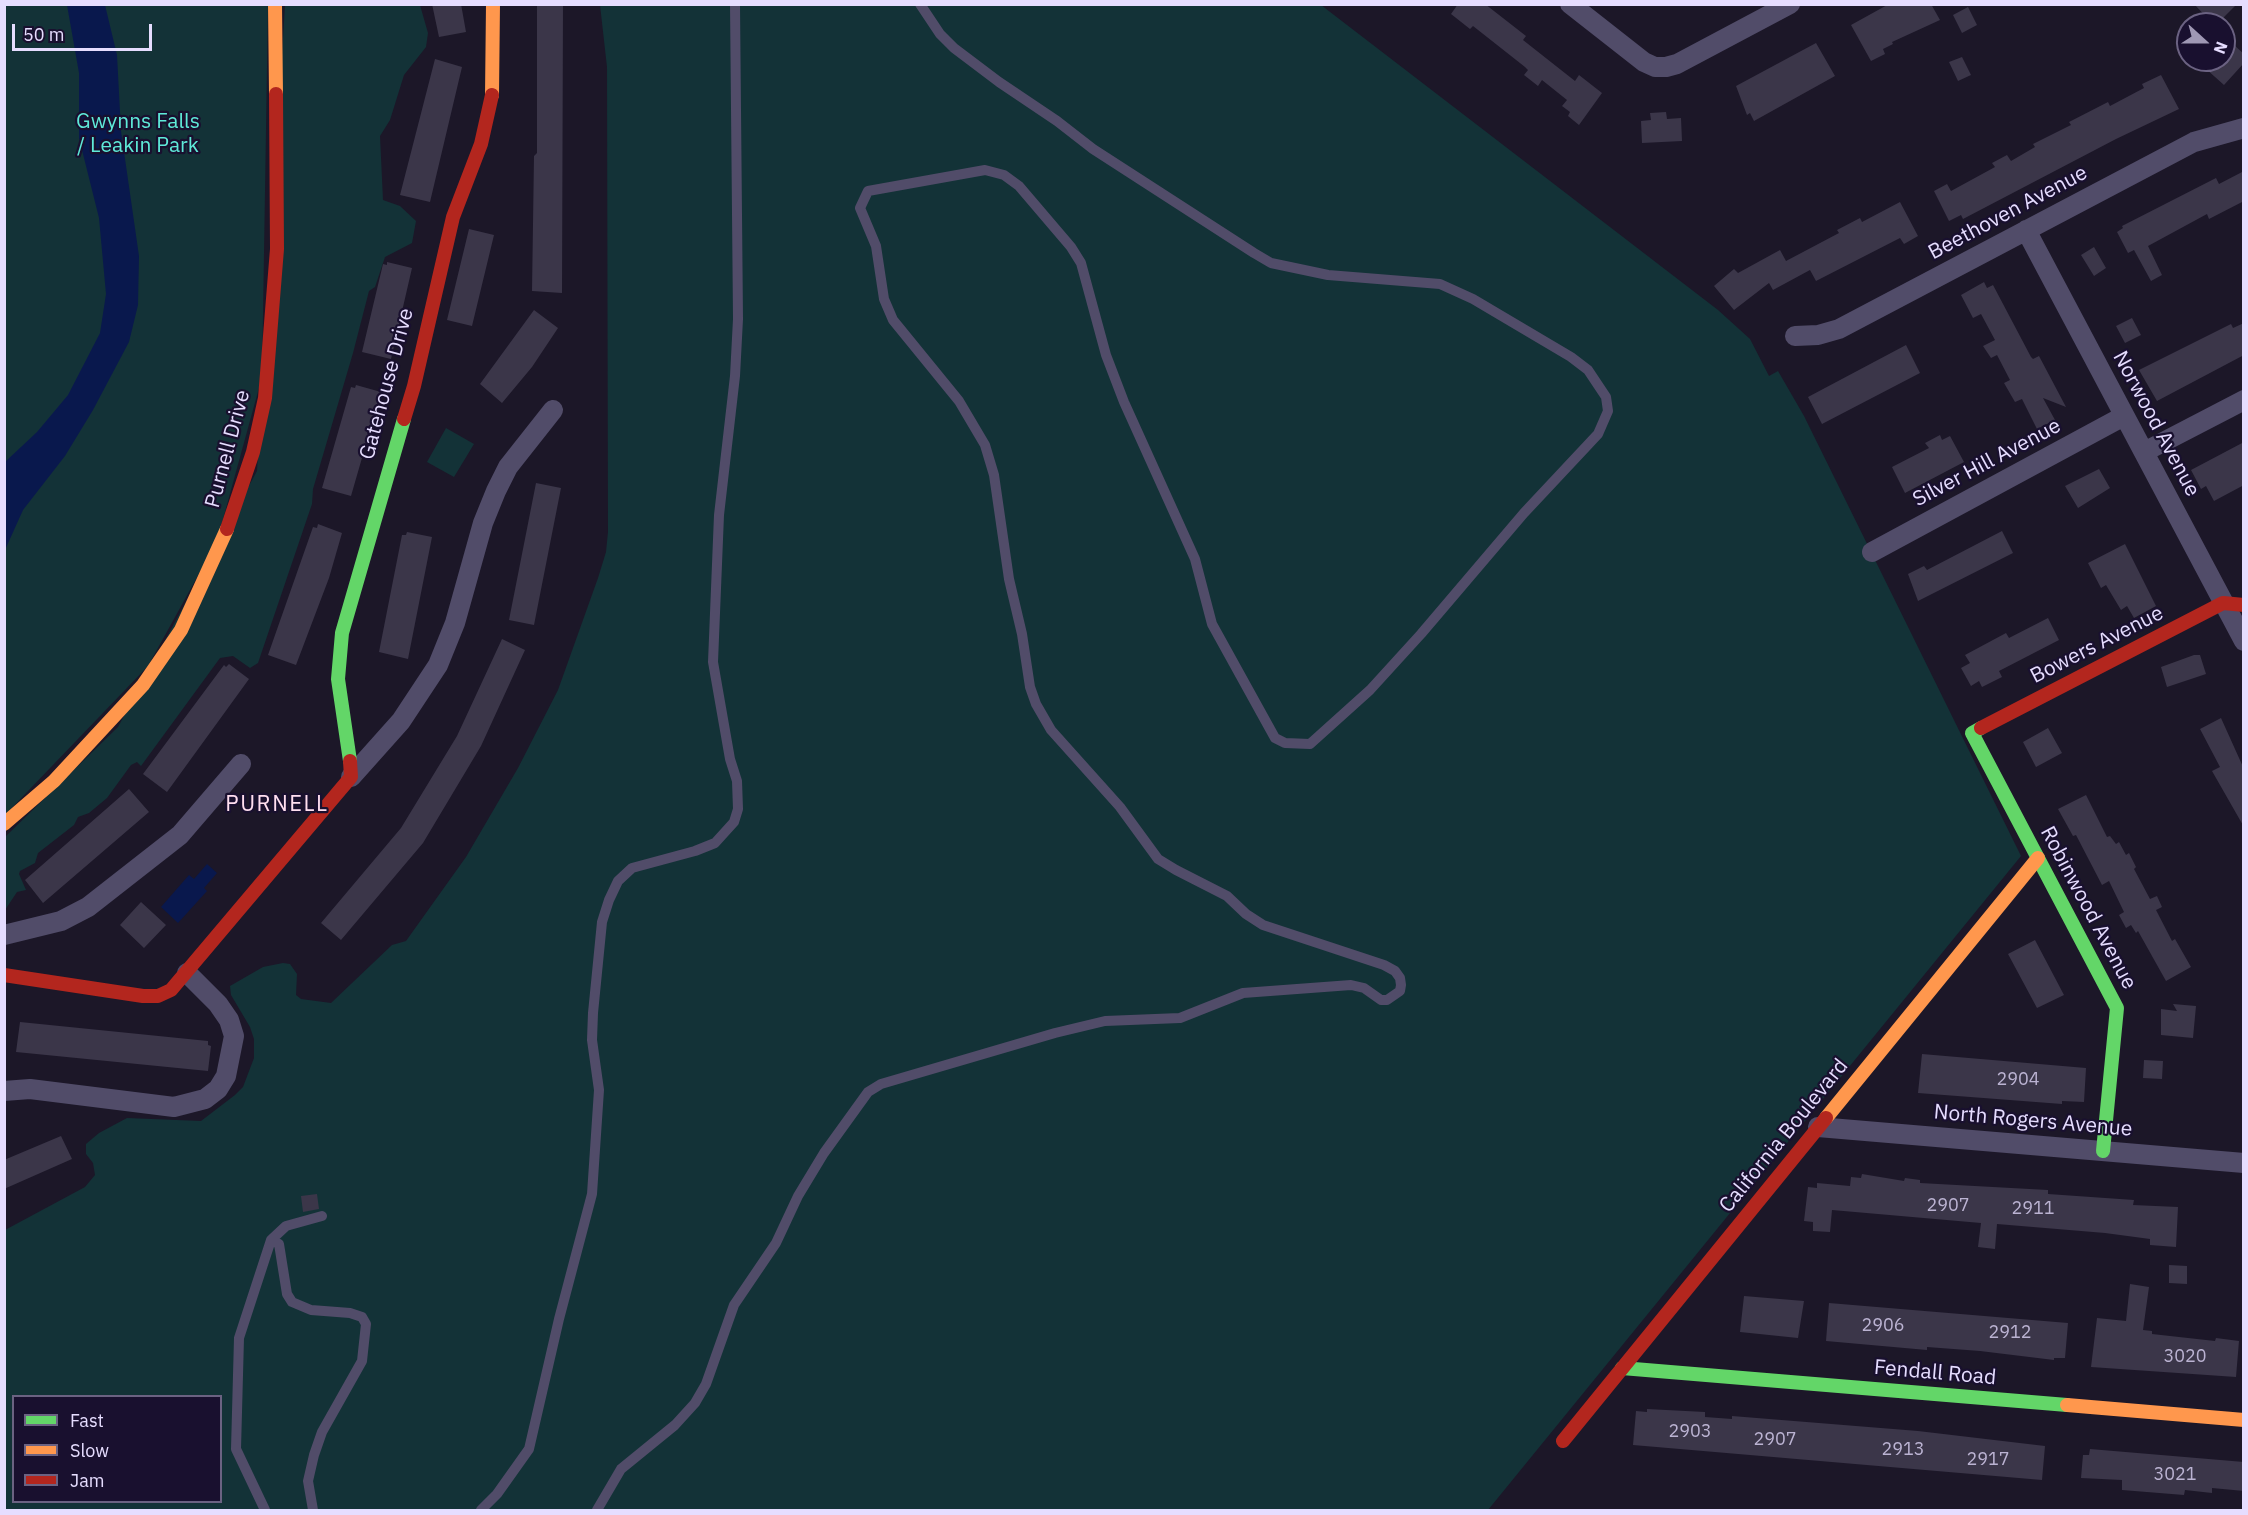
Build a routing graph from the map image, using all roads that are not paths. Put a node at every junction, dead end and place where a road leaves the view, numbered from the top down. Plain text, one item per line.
1 (275, 4) edge
2 (493, 4) edge
3 (735, 4) edge
4 (920, 4) edge
5 (1570, 4) edge
6 (1790, 4) edge
7 (2244, 128) edge
8 (2026, 230) junction
9 (1795, 336) dead end
10 (2244, 400) edge
11 (553, 410) dead end
12 (2124, 416) junction
13 (2144, 452) junction
14 (1872, 552) dead end
15 (2223, 603) junction
16 (2244, 605) edge
17 (2244, 641) edge
18 (1972, 733) joint
19 (241, 764) dead end
20 (351, 777) junction
21 (4, 824) edge
22 (2038, 858) junction
23 (4, 935) edge
24 (187, 973) junction
25 (4, 975) edge
26 (4, 1091) edge
27 (1818, 1127) junction
28 (2103, 1151) junction
29 (2244, 1163) edge
30 (322, 1216) dead end
31 (272, 1240) junction
32 (1622, 1368) junction
33 (2244, 1420) edge
34 (1563, 1441) dead end
35 (265, 1510) edge
36 (313, 1510) edge
37 (481, 1510) edge
38 (597, 1510) edge

1 - 21 street, Purnell Drive
2 - 20 street, Gatehouse Drive
3 - 37 lane
4 - 38 lane
5 - 6 street
7 - 8 street, Beethoven Avenue
8 - 9 street, Beethoven Avenue
8 - 12 street, Norwood Avenue
10 - 13 street
11 - 20 street
12 - 13 street, Norwood Avenue
12 - 14 street, Silver Hill Avenue
13 - 15 street, Norwood Avenue
15 - 16 street
15 - 17 street, Norwood Avenue
15 - 18 street, Bowers Avenue
18 - 22 street, Robinwood Avenue
19 - 23 street
20 - 24 street
22 - 27 street, California Boulevard
22 - 28 street, Robinwood Avenue
24 - 25 street
24 - 26 street
27 - 28 street, North Rogers Avenue
27 - 32 street, California Boulevard
28 - 29 street, North Rogers Avenue
30 - 31 lane
31 - 35 lane
31 - 36 lane
32 - 33 street, Fendall Road
32 - 34 street, California Boulevard

